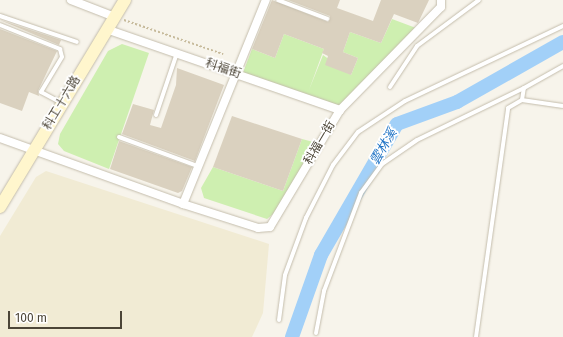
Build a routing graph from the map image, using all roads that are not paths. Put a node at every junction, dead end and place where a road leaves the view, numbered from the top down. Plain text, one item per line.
1 (71, 0) edge
2 (125, 0) edge
3 (266, 0) edge
4 (278, 0) edge
5 (441, 0) edge
6 (479, 0) edge
7 (0, 16) edge
8 (115, 17) junction
9 (328, 19) dead end
10 (0, 25) edge
11 (563, 26) edge
12 (106, 30) junction
13 (77, 42) dead end
14 (177, 53) junction
15 (563, 66) edge
16 (236, 73) junction
17 (390, 87) dead end
18 (524, 88) junction
19 (522, 100) junction
20 (62, 103) junction
21 (563, 106) edge
22 (340, 110) junction
23 (156, 115) dead end
24 (119, 137) dead end
25 (0, 138) edge
26 (33, 150) junction
27 (198, 166) junction
28 (183, 204) junction
29 (0, 207) edge
30 (279, 320) dead end
31 (316, 333) dead end
32 (476, 337) edge

1 - 8 street
2 - 8 street, 科工十六路
3 - 16 street
4 - 9 lane
5 - 22 street, 科福一街
6 - 17 lane
7 - 13 lane
8 - 12 street, 科工十六路
10 - 20 lane
11 - 30 lane
12 - 14 street, 科福街
12 - 20 street, 科工十六路
14 - 16 street, 科福街
14 - 23 lane
15 - 18 lane
16 - 22 street, 科福街
16 - 27 street
18 - 19 lane
18 - 31 lane
19 - 21 lane
19 - 32 lane
20 - 26 street, 科工十六路
22 - 28 street, 科福一街
24 - 27 lane
25 - 26 street, 科福一街
26 - 28 street, 科福一街
26 - 29 street, 科工十六路
27 - 28 street

